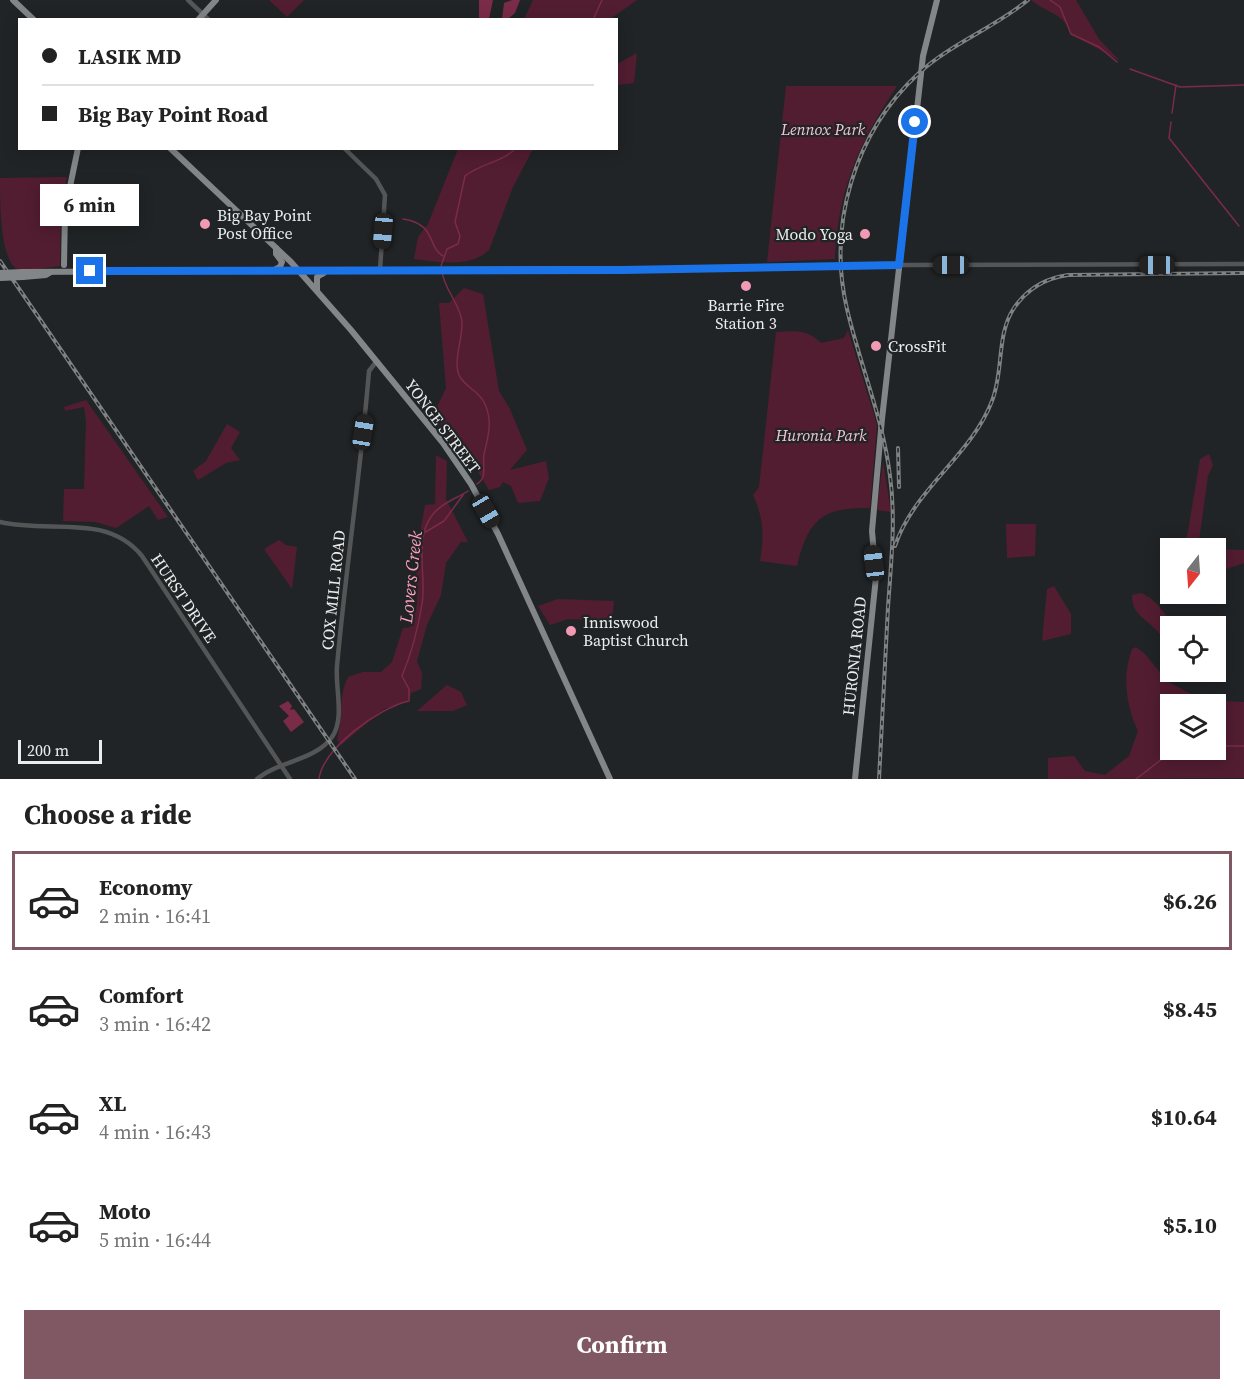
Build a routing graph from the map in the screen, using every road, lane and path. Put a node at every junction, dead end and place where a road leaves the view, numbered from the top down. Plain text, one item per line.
1 (14, 0) edge
2 (188, 0) edge
3 (216, 0) edge
4 (937, 0) edge
5 (200, 17) edge
6 (32, 18) edge
7 (78, 150) edge
8 (172, 150) edge
9 (346, 150) edge
10 (276, 248) junction
11 (1244, 264) edge
12 (64, 265) dead end
13 (899, 265) junction
14 (610, 269) joint
15 (269, 270) junction
16 (380, 270) junction
17 (299, 271) junction
18 (331, 272) junction
19 (0, 277) edge
20 (317, 290) junction
21 (376, 362) junction
22 (0, 522) edge
23 (280, 765) junction
24 (257, 779) edge
25 (290, 779) edge
26 (610, 779) edge
27 (855, 779) edge

1 - 6 main road
2 - 5 street
3 - 5 main road
4 - 13 main road, HURONIA ROAD
7 - 12 main road
8 - 10 main road, YONGE STREET
9 - 16 street
10 - 15 main road
10 - 17 main road, YONGE STREET
11 - 13 street
13 - 14 street
13 - 27 main road, HURONIA ROAD
14 - 16 main road
15 - 17 main road
15 - 19 main road, bridge
16 - 18 main road
17 - 18 main road
17 - 20 main road, YONGE STREET
18 - 20 main road
20 - 21 main road, YONGE STREET
21 - 23 street, COX MILL ROAD
21 - 26 main road, YONGE STREET
22 - 23 street, HURST DRIVE
23 - 24 street, COX MILL ROAD
23 - 25 street, HURST DRIVE

